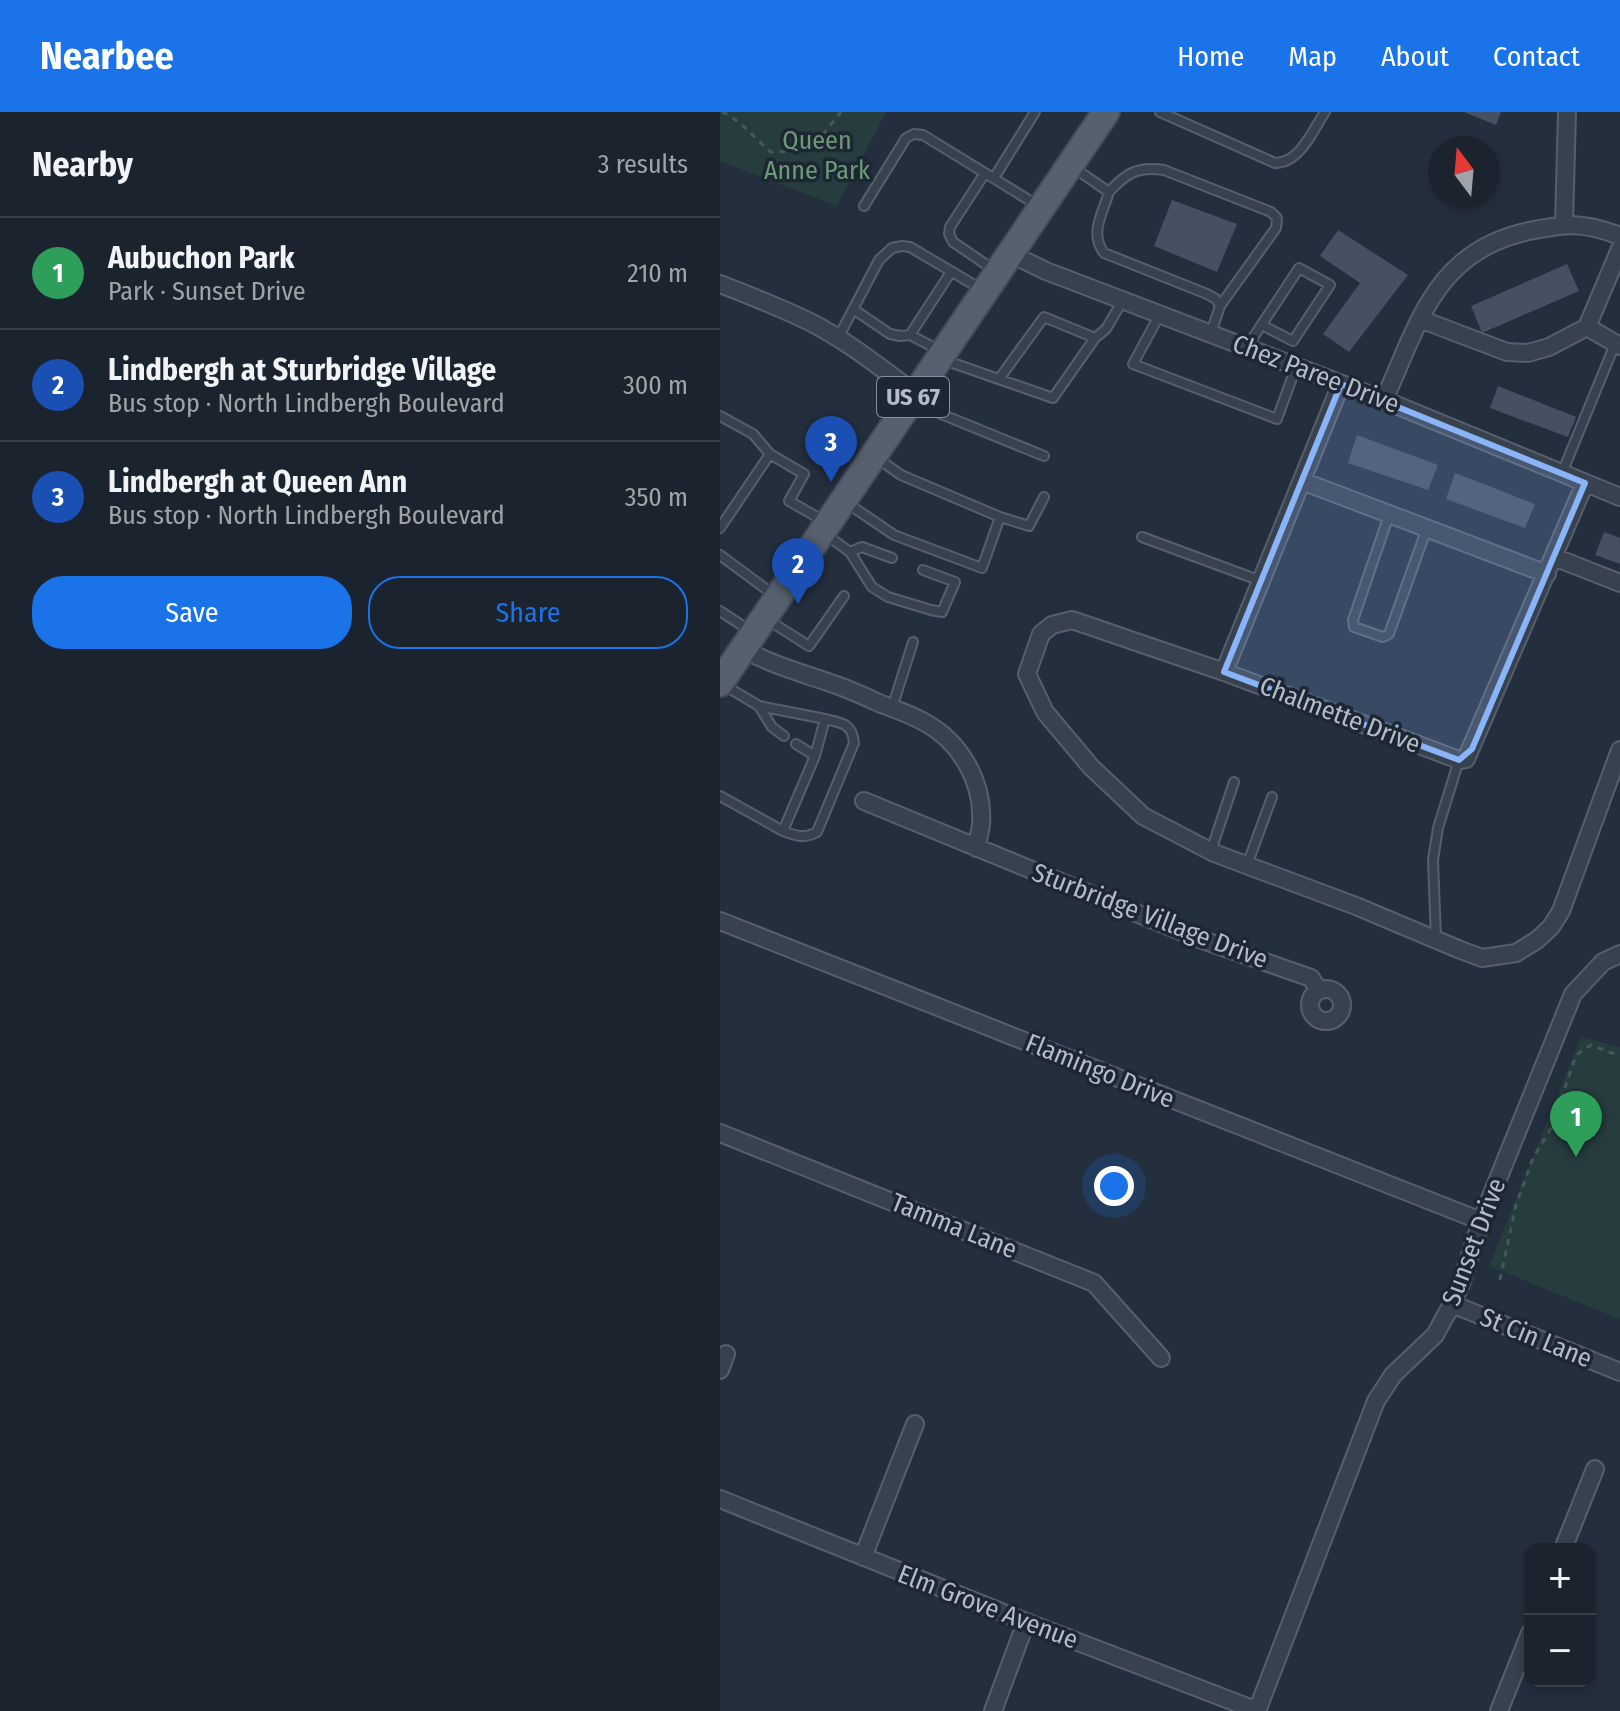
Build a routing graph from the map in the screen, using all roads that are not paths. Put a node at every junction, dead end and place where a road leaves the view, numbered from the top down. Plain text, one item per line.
1 (1035, 112) edge
2 (1106, 112) edge
3 (1160, 112) edge
4 (1325, 112) edge
5 (1567, 112) edge
6 (1174, 115) edge
7 (1070, 166) junction
8 (985, 173) junction
9 (994, 178) junction
10 (1109, 192) junction
11 (864, 206) dead end
12 (1042, 208) junction
13 (1564, 224) junction
14 (1620, 236) edge
15 (1620, 249) edge
16 (951, 272) junction
17 (998, 273) junction
18 (720, 284) edge
19 (1123, 300) junction
20 (1220, 306) junction
21 (853, 309) junction
22 (1160, 314) junction
23 (1420, 319) junction
24 (1262, 325) junction
25 (1587, 327) junction
26 (1211, 334) junction
27 (910, 335) junction
28 (838, 338) junction
29 (1095, 338) junction
30 (1618, 345) edge
31 (1247, 347) junction
32 (941, 356) junction
33 (1296, 367) junction
34 (999, 379) junction
35 (1341, 384) junction
36 (915, 393) junction
37 (1384, 400) junction
38 (720, 416) edge
39 (770, 454) junction
40 (873, 456) junction
41 (1044, 456) dead end
42 (1562, 473) junction
43 (1302, 481) junction
44 (1585, 483) junction
45 (1044, 497) dead end
46 (1620, 497) edge
47 (843, 500) junction
48 (1389, 514) junction
49 (1000, 517) junction
50 (824, 527) junction
51 (720, 528) edge
52 (1427, 528) junction
53 (1142, 537) dead end
54 (850, 552) junction
55 (720, 555) edge
56 (1554, 557) junction
57 (892, 558) dead end
58 (923, 570) dead end
59 (1547, 574) junction
60 (1261, 581) junction
61 (1620, 583) edge
62 (844, 596) dead end
63 (720, 611) edge
64 (759, 624) junction
65 (913, 642) dead end
66 (1224, 672) junction
67 (720, 682) edge
68 (759, 706) junction
69 (892, 708) junction
70 (825, 719) junction
71 (784, 736) dead end
72 (796, 744) dead end
73 (1620, 750) edge
74 (815, 756) junction
75 (1459, 760) junction
76 (1234, 782) dead end
77 (720, 796) edge
78 (1272, 797) dead end
79 (864, 801) dead end
80 (783, 831) junction
81 (976, 848) junction
82 (1211, 851) junction
83 (1247, 865) junction
84 (720, 921) edge
85 (1436, 939) junction
86 (1620, 954) edge
87 (1319, 991) dead end
88 (720, 1133) edge
89 (1481, 1221) junction
90 (1452, 1304) junction
91 (1161, 1358) dead end
92 (1620, 1372) edge
93 (915, 1424) dead end
94 (1595, 1469) dead end
95 (720, 1499) edge
96 (1565, 1543) edge
97 (863, 1557) junction
98 (1026, 1622) junction
99 (1524, 1648) edge
100 (993, 1711) edge
101 (1258, 1711) edge
102 (1499, 1711) edge

1 - 9 lane
2 - 7 main road, US 67
3 - 6 lane
4 - 6 lane
5 - 13 street
7 - 10 lane
7 - 12 main road, US 67
8 - 9 lane
8 - 11 lane
8 - 17 lane
9 - 12 lane
10 - 20 lane
10 - 20 lane
12 - 17 main road, US 67
13 - 14 street
13 - 23 street
15 - 25 street
16 - 17 lane
16 - 21 lane
16 - 27 lane
17 - 19 street, Chez Paree Drive
17 - 32 main road, US 67
18 - 28 street
19 - 22 street, Chez Paree Drive
19 - 29 lane
20 - 26 lane
21 - 27 lane
21 - 28 lane
22 - 26 street, Chez Paree Drive
22 - 33 lane
23 - 25 street
23 - 37 street
24 - 24 lane
24 - 31 lane
25 - 30 street
26 - 31 street, Chez Paree Drive
27 - 32 lane
28 - 36 street
29 - 34 lane
29 - 34 lane
30 - 42 lane
31 - 33 street, Chez Paree Drive
32 - 34 lane
32 - 36 main road, US 67
33 - 35 street, Chez Paree Drive
35 - 37 street, Chez Paree Drive
35 - 43 street, Chalmette Drive
36 - 40 main road, US 67
36 - 41 lane
37 - 42 street, Chez Paree Drive
38 - 39 lane
39 - 50 lane
39 - 51 lane
40 - 47 main road, US 67
40 - 49 lane
42 - 44 street, Chez Paree Drive
43 - 48 street
43 - 60 street, Chalmette Drive
44 - 46 street, Chez Paree Drive
44 - 56 street
45 - 49 lane
47 - 49 lane
47 - 50 main road, US 67
48 - 52 street
48 - 52 lane
50 - 54 lane
50 - 64 main road, US 67
52 - 59 street
53 - 60 lane
54 - 57 lane
54 - 58 lane
55 - 64 lane
56 - 59 street
56 - 61 street
59 - 75 street
60 - 66 street, Chalmette Drive
62 - 64 lane
63 - 64 lane
64 - 67 main road, US 67
64 - 69 street
65 - 69 lane
66 - 75 street, Chalmette Drive
66 - 82 street
67 - 68 lane
68 - 70 lane
68 - 71 lane
69 - 81 street
70 - 74 lane
70 - 80 lane
72 - 74 lane
73 - 85 street
74 - 80 lane
75 - 85 lane
76 - 82 lane
77 - 80 lane
78 - 83 lane
79 - 81 street, Sturbridge Village Drive
81 - 87 street, Sturbridge Village Drive
82 - 83 street
83 - 85 street
84 - 89 street, Flamingo Drive
86 - 89 street, Sunset Drive
88 - 91 street, Tamma Lane
89 - 90 street, Sunset Drive
90 - 92 street, St Cin Lane
90 - 101 street, Sunset Drive
93 - 97 street
94 - 96 street
95 - 97 street, Elm Grove Avenue
97 - 98 street, Elm Grove Avenue
98 - 100 street
98 - 101 street, Elm Grove Avenue
99 - 102 street

